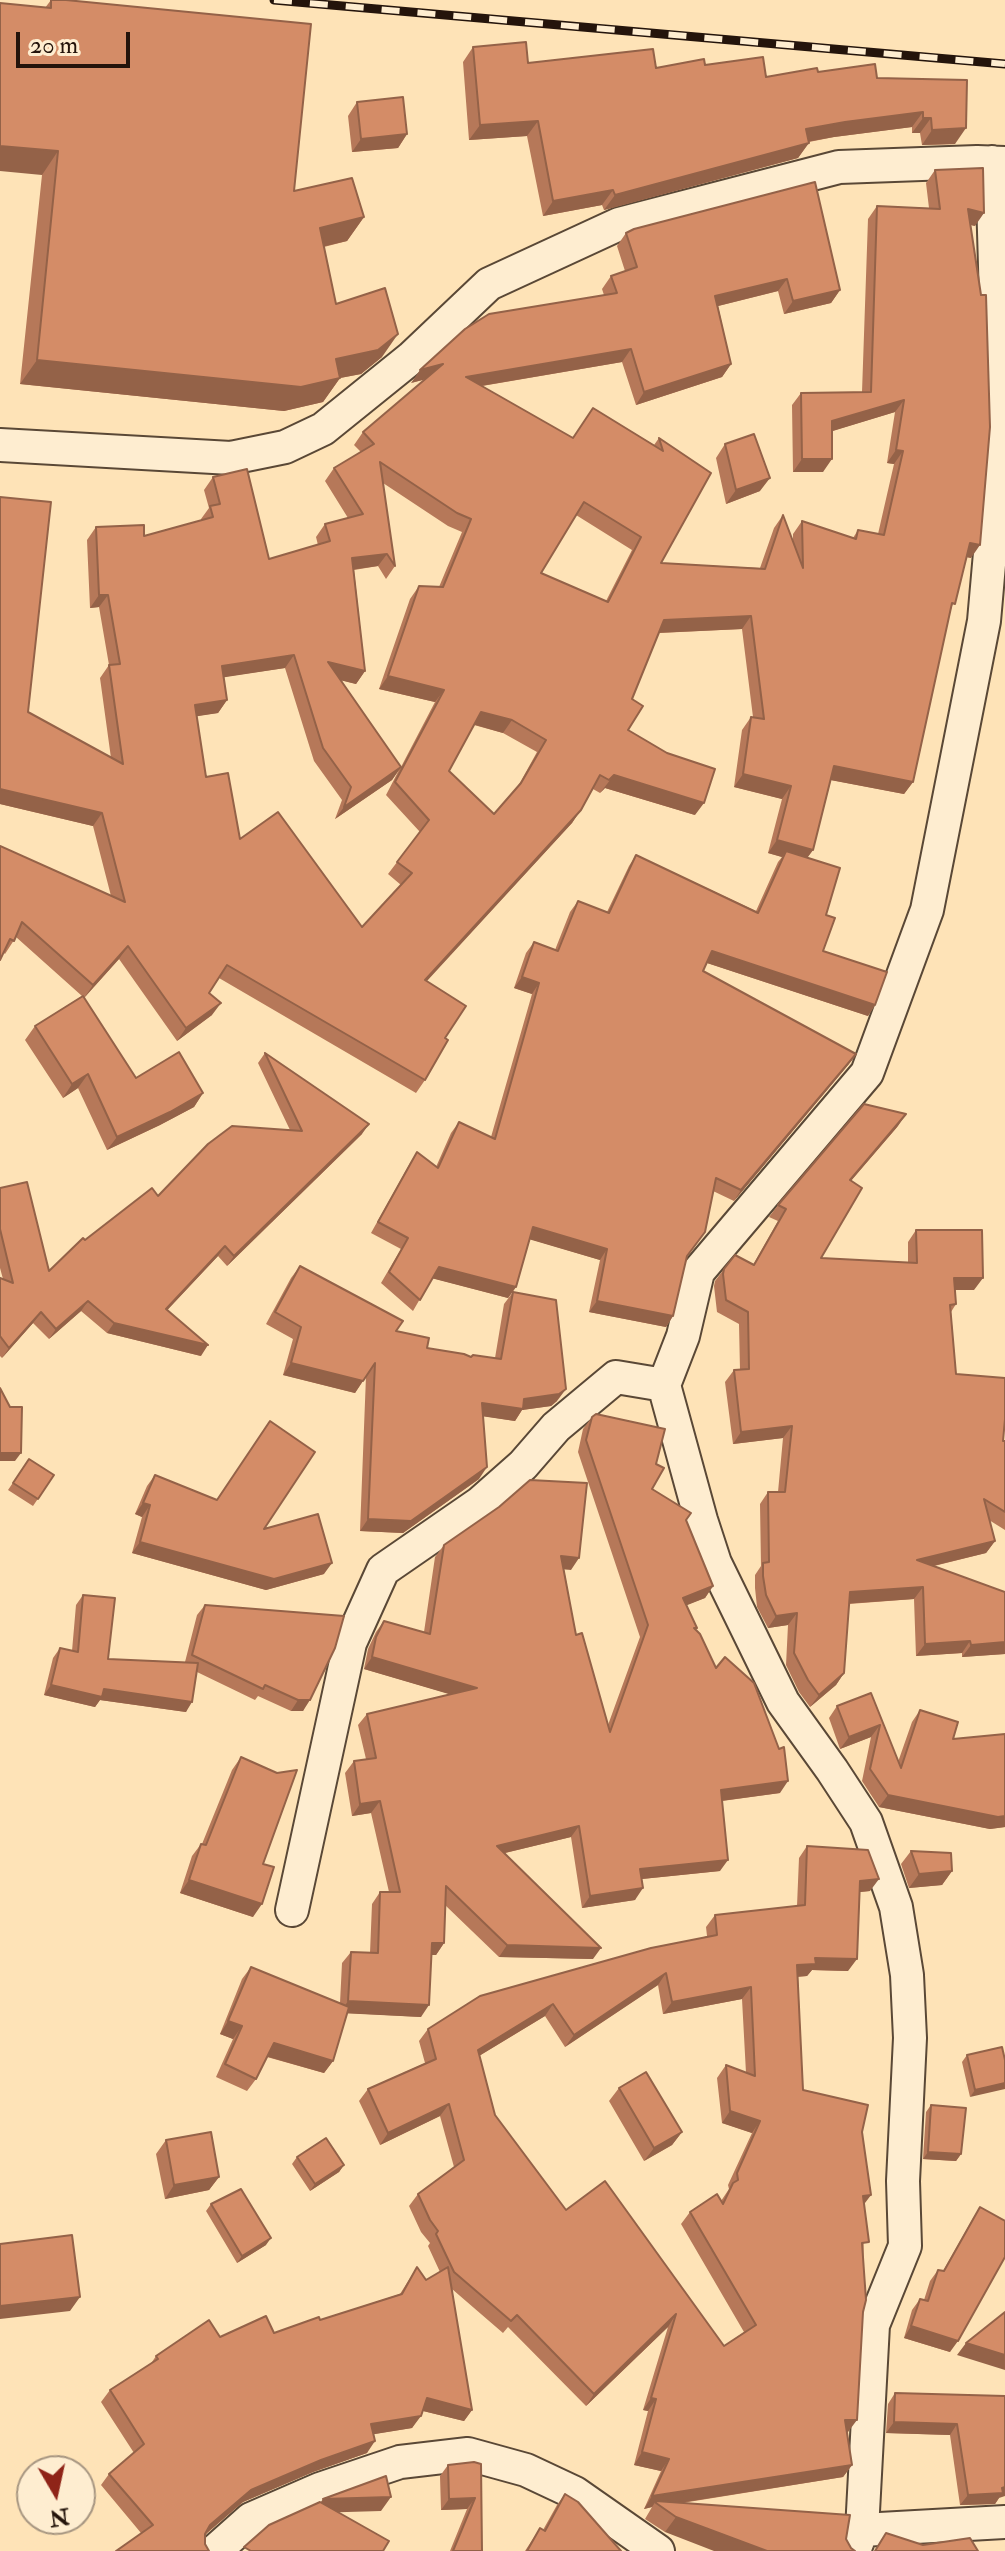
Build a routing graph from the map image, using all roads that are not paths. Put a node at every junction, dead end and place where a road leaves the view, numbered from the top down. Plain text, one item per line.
1 (998, 163) edge
2 (0, 445) edge
3 (664, 1385) junction
4 (292, 1910) dead end
5 (1005, 2522) edge
6 (858, 2541) edge
7 (215, 2551) edge
8 (658, 2551) edge

1 - 2 street
1 - 3 street
3 - 4 street
3 - 6 street
5 - 6 street
7 - 8 street

